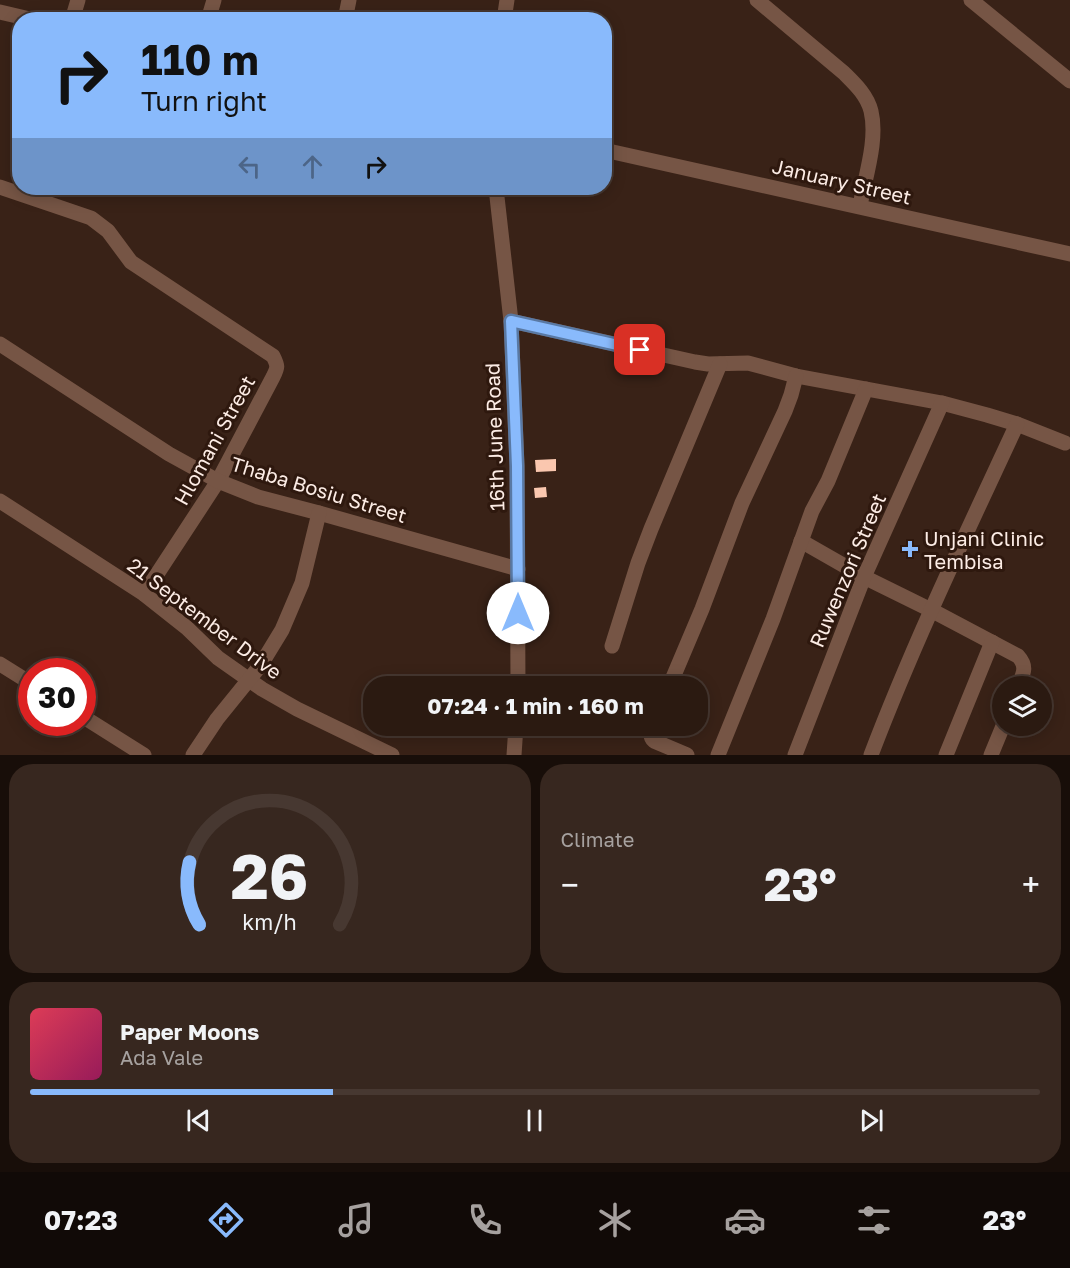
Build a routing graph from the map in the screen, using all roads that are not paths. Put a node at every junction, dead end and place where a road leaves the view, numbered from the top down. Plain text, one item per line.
1 (757, 0) edge
2 (972, 0) edge
3 (1070, 81) edge
4 (612, 152) edge
5 (23, 195) edge
6 (497, 195) edge
7 (860, 206) junction
8 (1070, 254) edge
9 (511, 321) junction
10 (0, 344) edge
11 (720, 364) junction
12 (796, 376) junction
13 (866, 389) junction
14 (942, 403) junction
15 (1017, 424) junction
16 (1065, 443) dead end
17 (218, 481) junction
18 (0, 501) edge
19 (319, 513) junction
20 (801, 542) junction
21 (518, 569) junction
22 (864, 578) junction
23 (144, 594) junction
24 (931, 610) junction
25 (992, 642) junction
26 (612, 646) dead end
27 (0, 664) edge
28 (18, 675) edge
29 (518, 676) edge
30 (674, 676) edge
31 (1022, 676) edge
32 (248, 680) junction
33 (96, 725) edge
34 (515, 736) edge
35 (651, 736) edge
36 (999, 736) edge
37 (144, 755) edge
38 (193, 755) edge
39 (392, 755) edge
40 (514, 755) edge
41 (687, 755) edge
42 (718, 755) edge
43 (795, 755) edge
44 (871, 755) edge
45 (946, 755) edge
46 (991, 755) edge

1 - 7 street
2 - 3 street
4 - 7 street, January Street
5 - 17 street, Hlomani Street
6 - 9 street, 16th June Road
7 - 8 street, January Street
9 - 11 street
9 - 21 street, 16th June Road
10 - 17 street, Thaba Bosiu Street
11 - 12 street
11 - 26 street
12 - 13 street
12 - 30 street
13 - 14 street
13 - 20 street
14 - 15 street
14 - 22 street, Ruwenzori Street
15 - 16 street
15 - 24 street
17 - 19 street, Thaba Bosiu Street
17 - 23 street, Hlomani Street
18 - 23 street, 21 September Drive
19 - 21 street, Thaba Bosiu Street
19 - 32 street
20 - 22 street
20 - 42 street
21 - 29 street, 16th June Road
22 - 24 street
22 - 43 street, Ruwenzori Street
23 - 32 street, 21 September Drive
24 - 25 street
24 - 44 street
25 - 31 street
25 - 45 street
27 - 28 street
32 - 38 street
32 - 39 street, 21 September Drive
33 - 37 street
34 - 40 street
35 - 41 street
36 - 46 street

